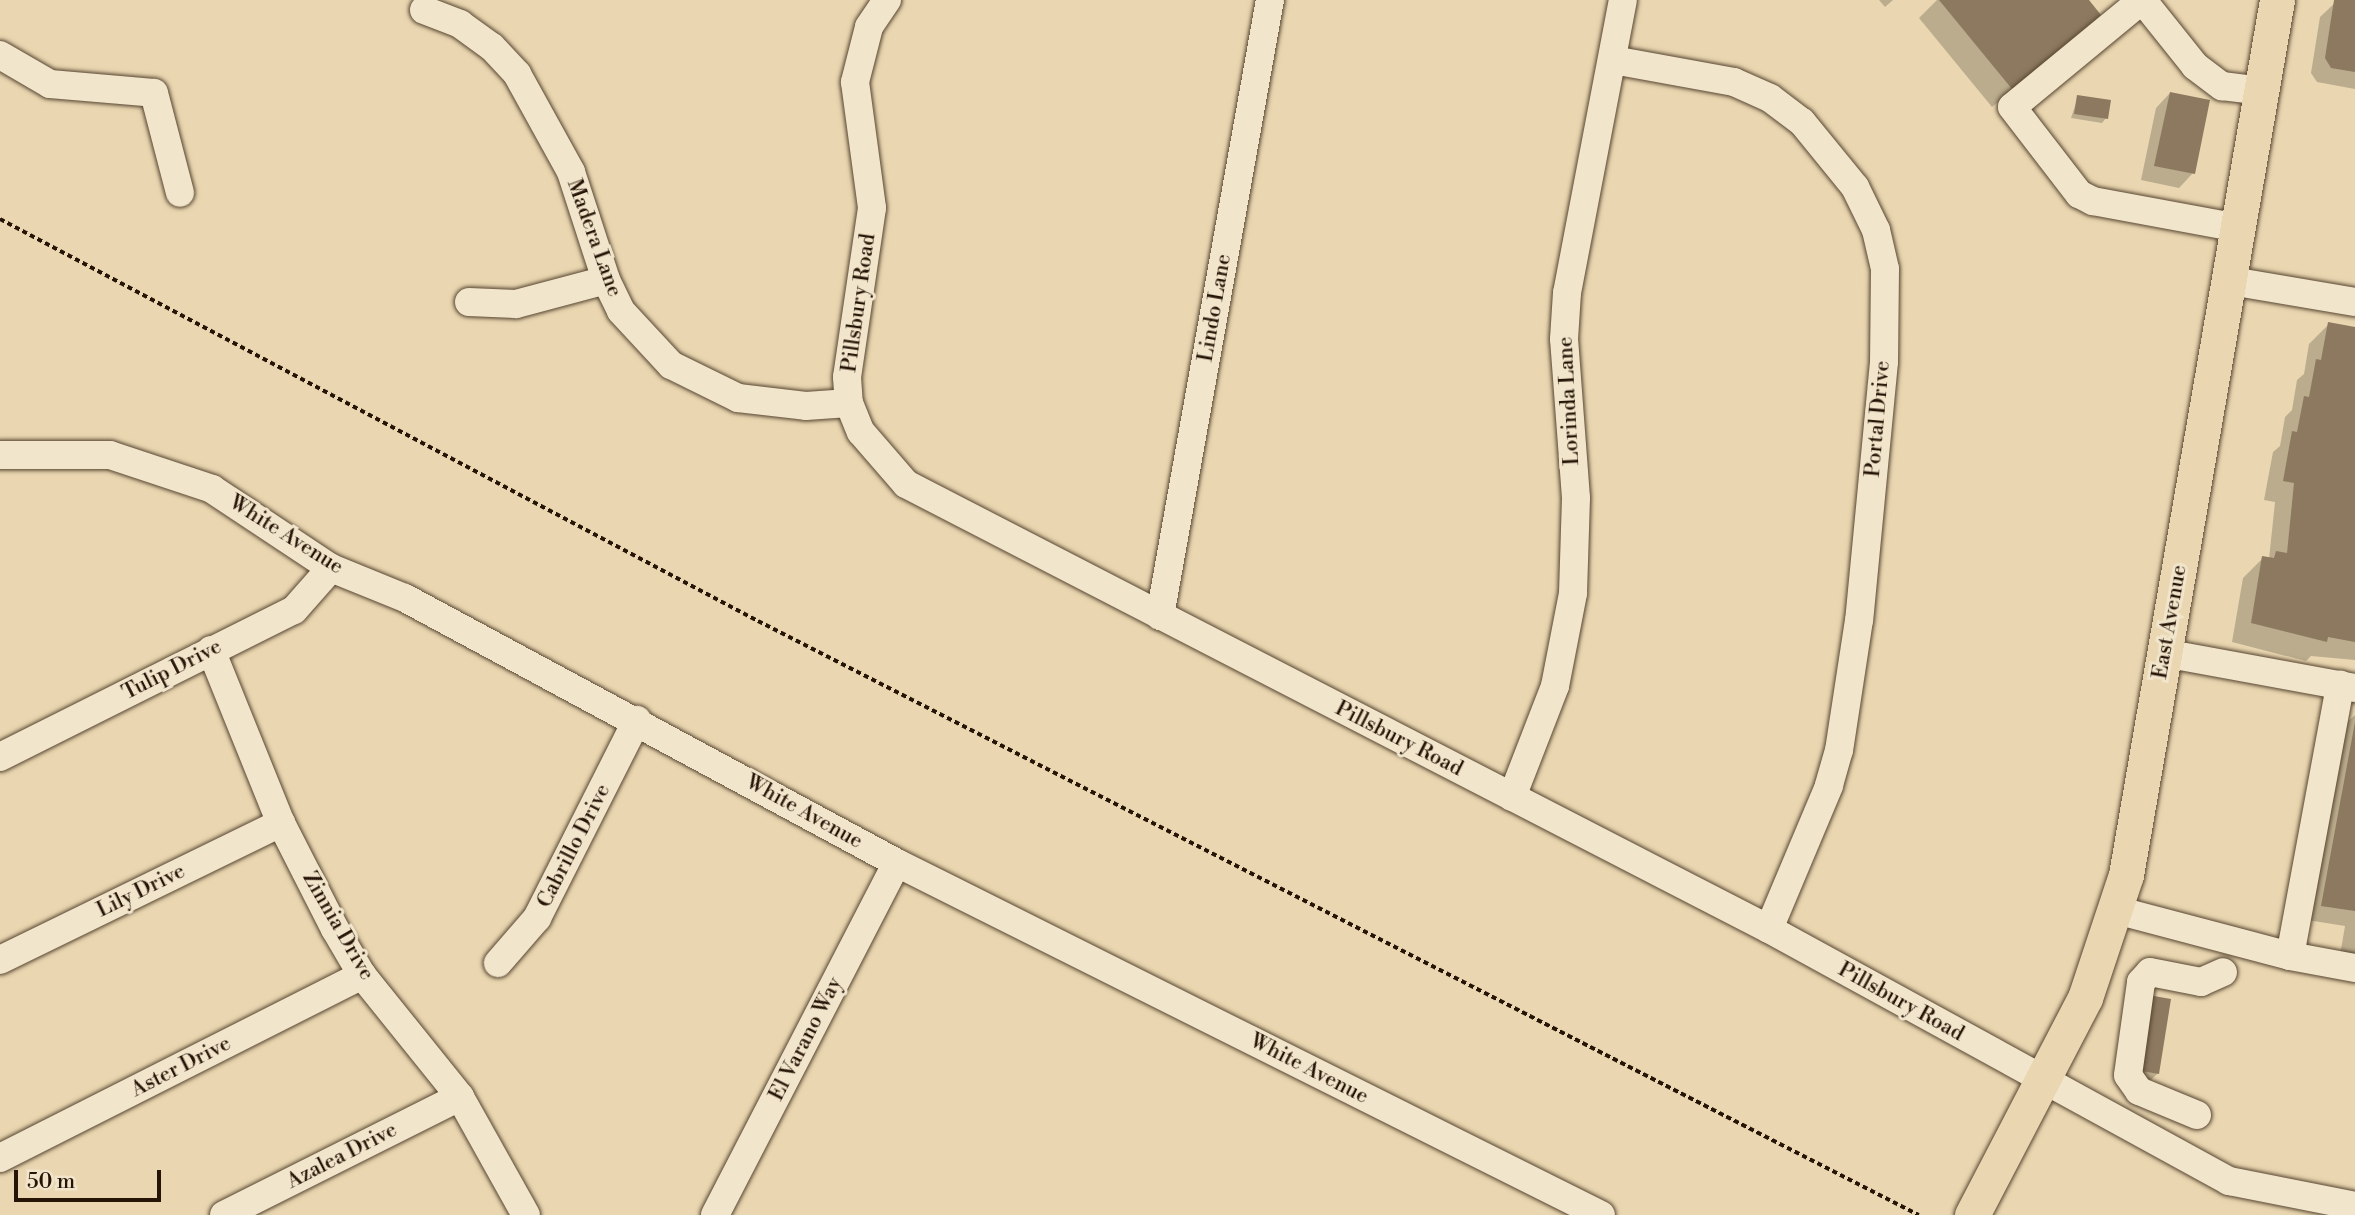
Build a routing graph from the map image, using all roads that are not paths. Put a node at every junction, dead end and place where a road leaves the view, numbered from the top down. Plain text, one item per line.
1 (887, 0) edge
2 (1270, 0) edge
3 (1623, 0) edge
4 (2277, 0) edge
5 (2143, 1) edge
6 (424, 10) dead end
7 (0, 55) edge
8 (1612, 60) junction
9 (2262, 91) junction
10 (180, 193) dead end
11 (2239, 228) junction
12 (606, 280) junction
13 (2231, 281) junction
14 (469, 302) dead end
15 (2355, 302) edge
16 (849, 403) junction
17 (0, 456) edge
18 (331, 568) junction
19 (1160, 616) junction
20 (211, 650) junction
21 (2164, 653) junction
22 (2347, 687) edge
23 (637, 720) junction
24 (0, 757) edge
25 (1512, 797) junction
26 (281, 822) junction
27 (897, 863) junction
28 (2116, 909) junction
29 (1769, 929) junction
30 (2290, 956) junction
31 (0, 960) edge
32 (498, 963) dead end
33 (2355, 968) edge
34 (2223, 972) dead end
35 (362, 975) junction
36 (2044, 1082) junction
37 (460, 1097) junction
38 (2197, 1115) dead end
39 (0, 1158) edge
40 (2355, 1206) edge
41 (224, 1215) edge
42 (526, 1215) edge
43 (715, 1215) edge
44 (1601, 1215) edge
45 (1972, 1215) edge

1 - 16 street, Pillsbury Road
2 - 19 street, Lindo Lane
3 - 8 street, Lorinda Lane
4 - 9 main road, East Avenue
5 - 9 street
5 - 11 street
6 - 12 street, Madera Lane
7 - 10 street
8 - 25 street, Lorinda Lane
8 - 29 street, Portal Drive
9 - 11 main road, East Avenue
11 - 13 main road, East Avenue
12 - 14 street
12 - 16 street, Madera Lane
13 - 15 street
13 - 21 main road, East Avenue
16 - 19 street, Pillsbury Road
17 - 18 street, White Avenue
18 - 20 street, Tulip Drive
18 - 23 street, White Avenue
19 - 25 street, Pillsbury Road
20 - 24 street, Tulip Drive
20 - 26 street, Zinnia Drive
21 - 22 street
21 - 28 main road, East Avenue
22 - 30 street
23 - 27 street, White Avenue
23 - 32 street, Cabrillo Drive
25 - 29 street, Pillsbury Road
26 - 31 street, Lily Drive
26 - 35 street, Zinnia Drive
27 - 43 street, El Varano Way
27 - 44 street, White Avenue
28 - 30 street
28 - 36 main road, East Avenue
29 - 36 street, Pillsbury Road
30 - 33 street
34 - 38 street
35 - 37 street, Zinnia Drive
35 - 39 street, Aster Drive
36 - 40 street, Pillsbury Road
36 - 45 main road, East Avenue
37 - 41 street, Azalea Drive
37 - 42 street, Zinnia Drive

